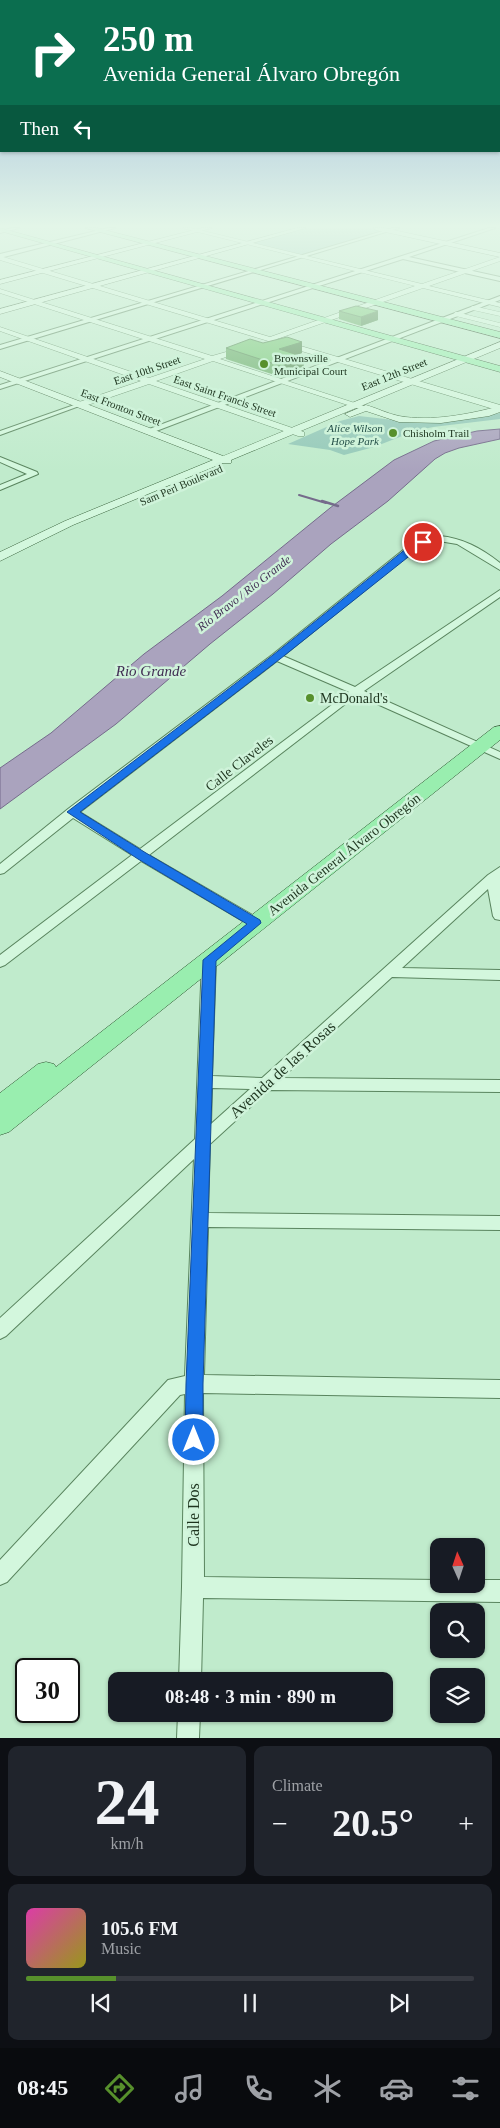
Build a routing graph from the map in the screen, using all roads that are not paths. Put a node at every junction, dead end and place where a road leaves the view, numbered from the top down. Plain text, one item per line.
1 (58, 309) edge
2 (129, 309) edge
3 (170, 309) edge
4 (241, 309) edge
5 (283, 309) edge
6 (357, 309) edge
7 (402, 309) edge
8 (470, 309) edge
9 (478, 309) edge
10 (456, 314) junction
11 (500, 314) edge
12 (92, 320) junction
13 (206, 320) junction
14 (441, 320) junction
15 (325, 321) junction
16 (500, 325) edge
17 (0, 330) edge
18 (500, 335) edge
19 (29, 339) junction
20 (150, 339) junction
21 (272, 339) junction
22 (392, 339) junction
23 (500, 345) edge
24 (0, 347) edge
25 (84, 359) junction
26 (212, 359) junction
27 (337, 359) junction
28 (464, 359) junction
29 (500, 369) edge
30 (0, 374) edge
31 (17, 381) junction
32 (280, 381) junction
33 (411, 381) junction
34 (150, 382) junction
35 (0, 386) edge
36 (353, 404) junction
37 (79, 405) junction
38 (217, 405) junction
39 (366, 408) junction
40 (500, 408) edge
41 (148, 431) junction
42 (296, 432) junction
43 (0, 433) edge
44 (0, 459) edge
45 (228, 461) junction
46 (0, 488) edge
47 (0, 557) edge
48 (500, 567) edge
49 (0, 568) edge
50 (500, 592) edge
51 (276, 657) junction
52 (356, 691) junction
53 (500, 718) edge
54 (500, 731) edge
55 (474, 744) junction
56 (500, 756) edge
57 (72, 812) junction
58 (142, 856) junction
59 (0, 870) edge
60 (496, 875) edge
61 (500, 916) edge
62 (250, 920) junction
63 (210, 960) junction
64 (0, 962) edge
65 (389, 972) junction
66 (500, 975) edge
67 (206, 1082) junction
68 (43, 1083) junction
69 (266, 1084) junction
70 (500, 1086) edge
71 (0, 1107) edge
72 (0, 1125) edge
73 (204, 1140) junction
74 (200, 1220) junction
75 (500, 1222) edge
76 (0, 1330) edge
77 (194, 1384) junction
78 (500, 1388) edge
79 (0, 1575) edge
80 (193, 1587) junction
81 (500, 1591) edge
82 (190, 1672) edge
83 (189, 1722) edge
84 (188, 1738) edge

1 - 12 street
2 - 12 street
3 - 13 street
4 - 13 street
5 - 15 main road
6 - 15 street, East 10th Street
7 - 14 main road
8 - 10 street
9 - 11 street
10 - 14 street
10 - 16 street
12 - 19 street
12 - 20 street
13 - 20 street
13 - 21 street
14 - 18 main road
14 - 22 street
15 - 21 street, East 10th Street
15 - 22 main road
17 - 19 street, East Saint Francis Street
19 - 24 street
19 - 25 street, East Saint Francis Street
20 - 25 street
20 - 26 street
21 - 26 street, East 10th Street
21 - 27 street
22 - 27 street
22 - 28 main road
23 - 28 main road, East 12th Street
25 - 31 street
25 - 34 street, East Saint Francis Street
26 - 32 street
26 - 34 street, East 10th Street
27 - 32 street
27 - 33 street
28 - 29 main road
28 - 33 main road, East 12th Street
30 - 31 main road, East Fronton Street
31 - 35 street
31 - 37 main road, East Fronton Street
32 - 36 street
32 - 38 street
33 - 36 main road, East 12th Street
33 - 40 street
34 - 37 street, East 10th Street
34 - 38 street, East Saint Francis Street
36 - 39 street
36 - 42 main road, Sam Perl Boulevard
37 - 41 main road, East Fronton Street
37 - 43 street, East 10th Street
38 - 41 street
38 - 42 street, East Saint Francis Street
39 - 40 main road
39 - 42 main road, Sam Perl Boulevard
41 - 45 main road, East Fronton Street
42 - 45 main road, Sam Perl Boulevard
44 - 46 street
45 - 47 main road, Sam Perl Boulevard
45 - 49 main road, Sam Perl Boulevard
48 - 51 street
50 - 52 street, Calle Claveles
51 - 52 street
51 - 57 street
52 - 55 street
52 - 58 street, Calle Claveles
53 - 55 main road, Avenida General Álvaro Obregón
54 - 55 main road, Avenida General Álvaro Obregón
55 - 56 street
55 - 62 main road, Avenida General Álvaro Obregón
57 - 58 street
57 - 59 street
58 - 62 street
58 - 64 street, Calle Claveles
60 - 61 street
60 - 65 street, Avenida de las Rosas
62 - 63 main road, Avenida General Álvaro Obregón
62 - 68 main road, Avenida General Álvaro Obregón
63 - 67 street, Calle Dos
63 - 68 main road, Avenida General Álvaro Obregón
65 - 66 street
65 - 69 street, Avenida de las Rosas
67 - 69 street
67 - 73 street, Calle Dos
68 - 71 main road, Avenida General Álvaro Obregón
68 - 72 main road, Avenida General Álvaro Obregón
69 - 70 street
69 - 73 street, Avenida de las Rosas
73 - 74 street, Calle Dos
73 - 76 street, Avenida de las Rosas
74 - 75 street
74 - 77 street, Calle Dos
77 - 78 street
77 - 79 street
77 - 80 street, Calle Dos
80 - 81 street
80 - 82 street, Calle Dos
83 - 84 street

